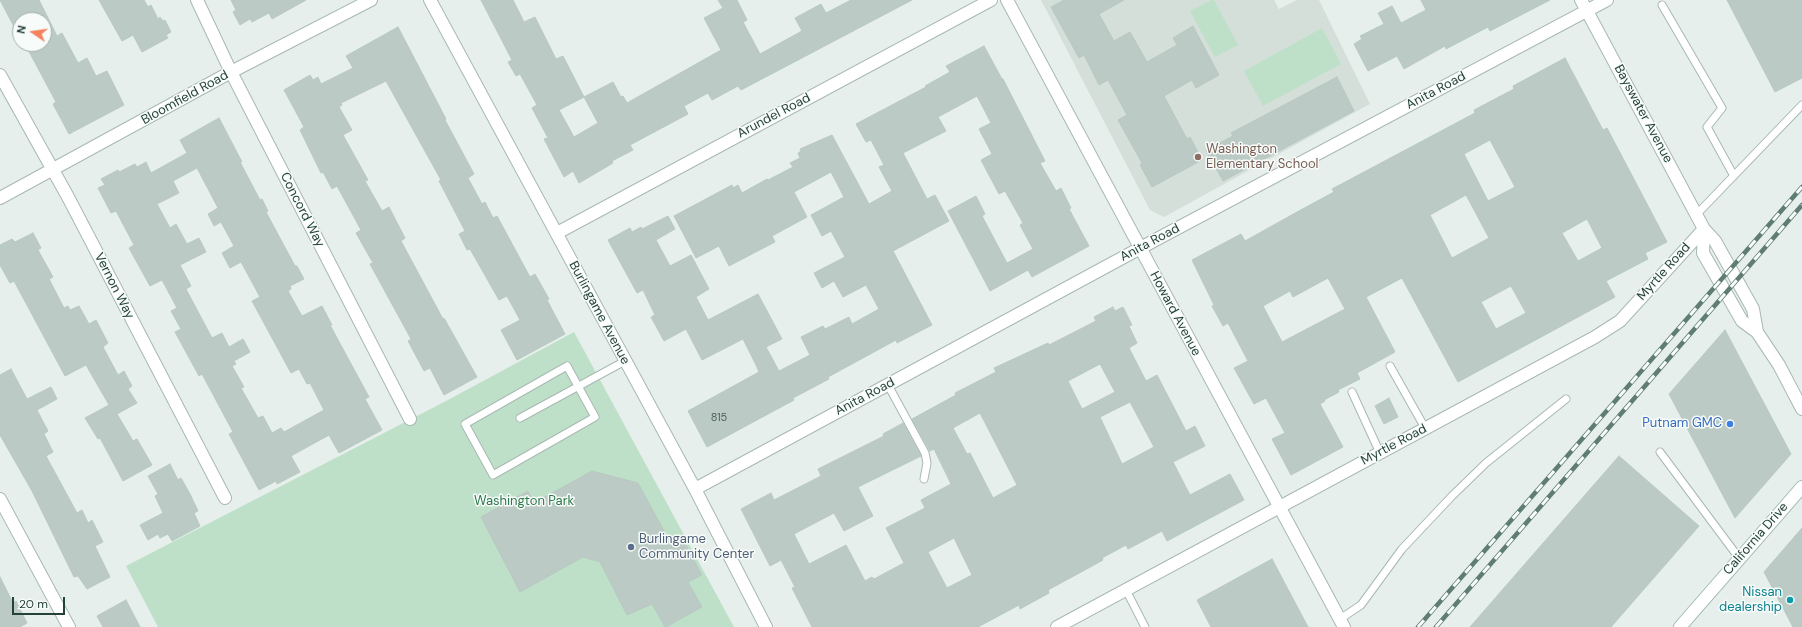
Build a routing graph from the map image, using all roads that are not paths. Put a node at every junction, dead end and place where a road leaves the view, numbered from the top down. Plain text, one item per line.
1 (197, 0) edge
2 (371, 0) edge
3 (430, 0) edge
4 (991, 0) edge
5 (1008, 0) edge
6 (1607, 0) edge
7 (1584, 5) edge
8 (1662, 5) dead end
9 (231, 72) junction
10 (0, 75) edge
11 (1802, 105) edge
12 (53, 170) junction
13 (1734, 176) junction
14 (0, 198) edge
15 (1697, 214) junction
16 (1704, 229) junction
17 (557, 233) junction
18 (1140, 248) junction
19 (625, 361) junction
20 (1390, 366) dead end
21 (577, 385) junction
22 (888, 385) junction
23 (1352, 392) dead end
24 (1566, 400) dead end
25 (1802, 409) edge
26 (410, 418) dead end
27 (520, 418) dead end
28 (1425, 428) junction
29 (1660, 452) dead end
30 (1380, 453) junction
31 (924, 479) dead end
32 (1802, 487) edge
33 (695, 489) junction
34 (225, 498) dead end
35 (0, 499) edge
36 (1280, 507) junction
37 (1739, 558) junction
38 (1126, 590) junction
39 (1342, 623) edge
40 (69, 627) edge
41 (766, 627) edge
42 (1057, 627) edge
43 (1145, 627) edge
44 (1680, 627) edge

1 - 9 street, Concord Way
2 - 9 street, Bloomfield Road
3 - 17 street, Burlingame Avenue
4 - 17 street, Arundel Road
5 - 18 street, Howard Avenue
6 - 7 street, Anita Road
7 - 15 street, Bayswater Avenue
7 - 18 street, Anita Road
8 - 13 lane
9 - 12 street, Bloomfield Road
9 - 26 street, Concord Way
10 - 12 street, Vernon Way
11 - 13 lane
12 - 14 street, Bloomfield Road
12 - 34 street, Vernon Way
13 - 15 lane
15 - 16 street, Bayswater Avenue
16 - 25 street, Bayswater Avenue
16 - 28 street, Myrtle Road
17 - 19 street, Burlingame Avenue
18 - 22 street, Anita Road
18 - 36 street, Howard Avenue
19 - 21 lane
19 - 33 street, Burlingame Avenue
20 - 28 lane
21 - 21 lane
21 - 27 lane
22 - 31 lane
22 - 33 street, Anita Road
23 - 30 lane
24 - 39 lane
28 - 30 street, Myrtle Road
29 - 37 lane
30 - 36 street, Myrtle Road
32 - 37 street, California Drive
33 - 41 street, Burlingame Avenue
35 - 40 street
36 - 38 street, Myrtle Road
36 - 39 street, Howard Avenue
37 - 44 street, California Drive
38 - 42 street, Myrtle Road
38 - 43 lane

